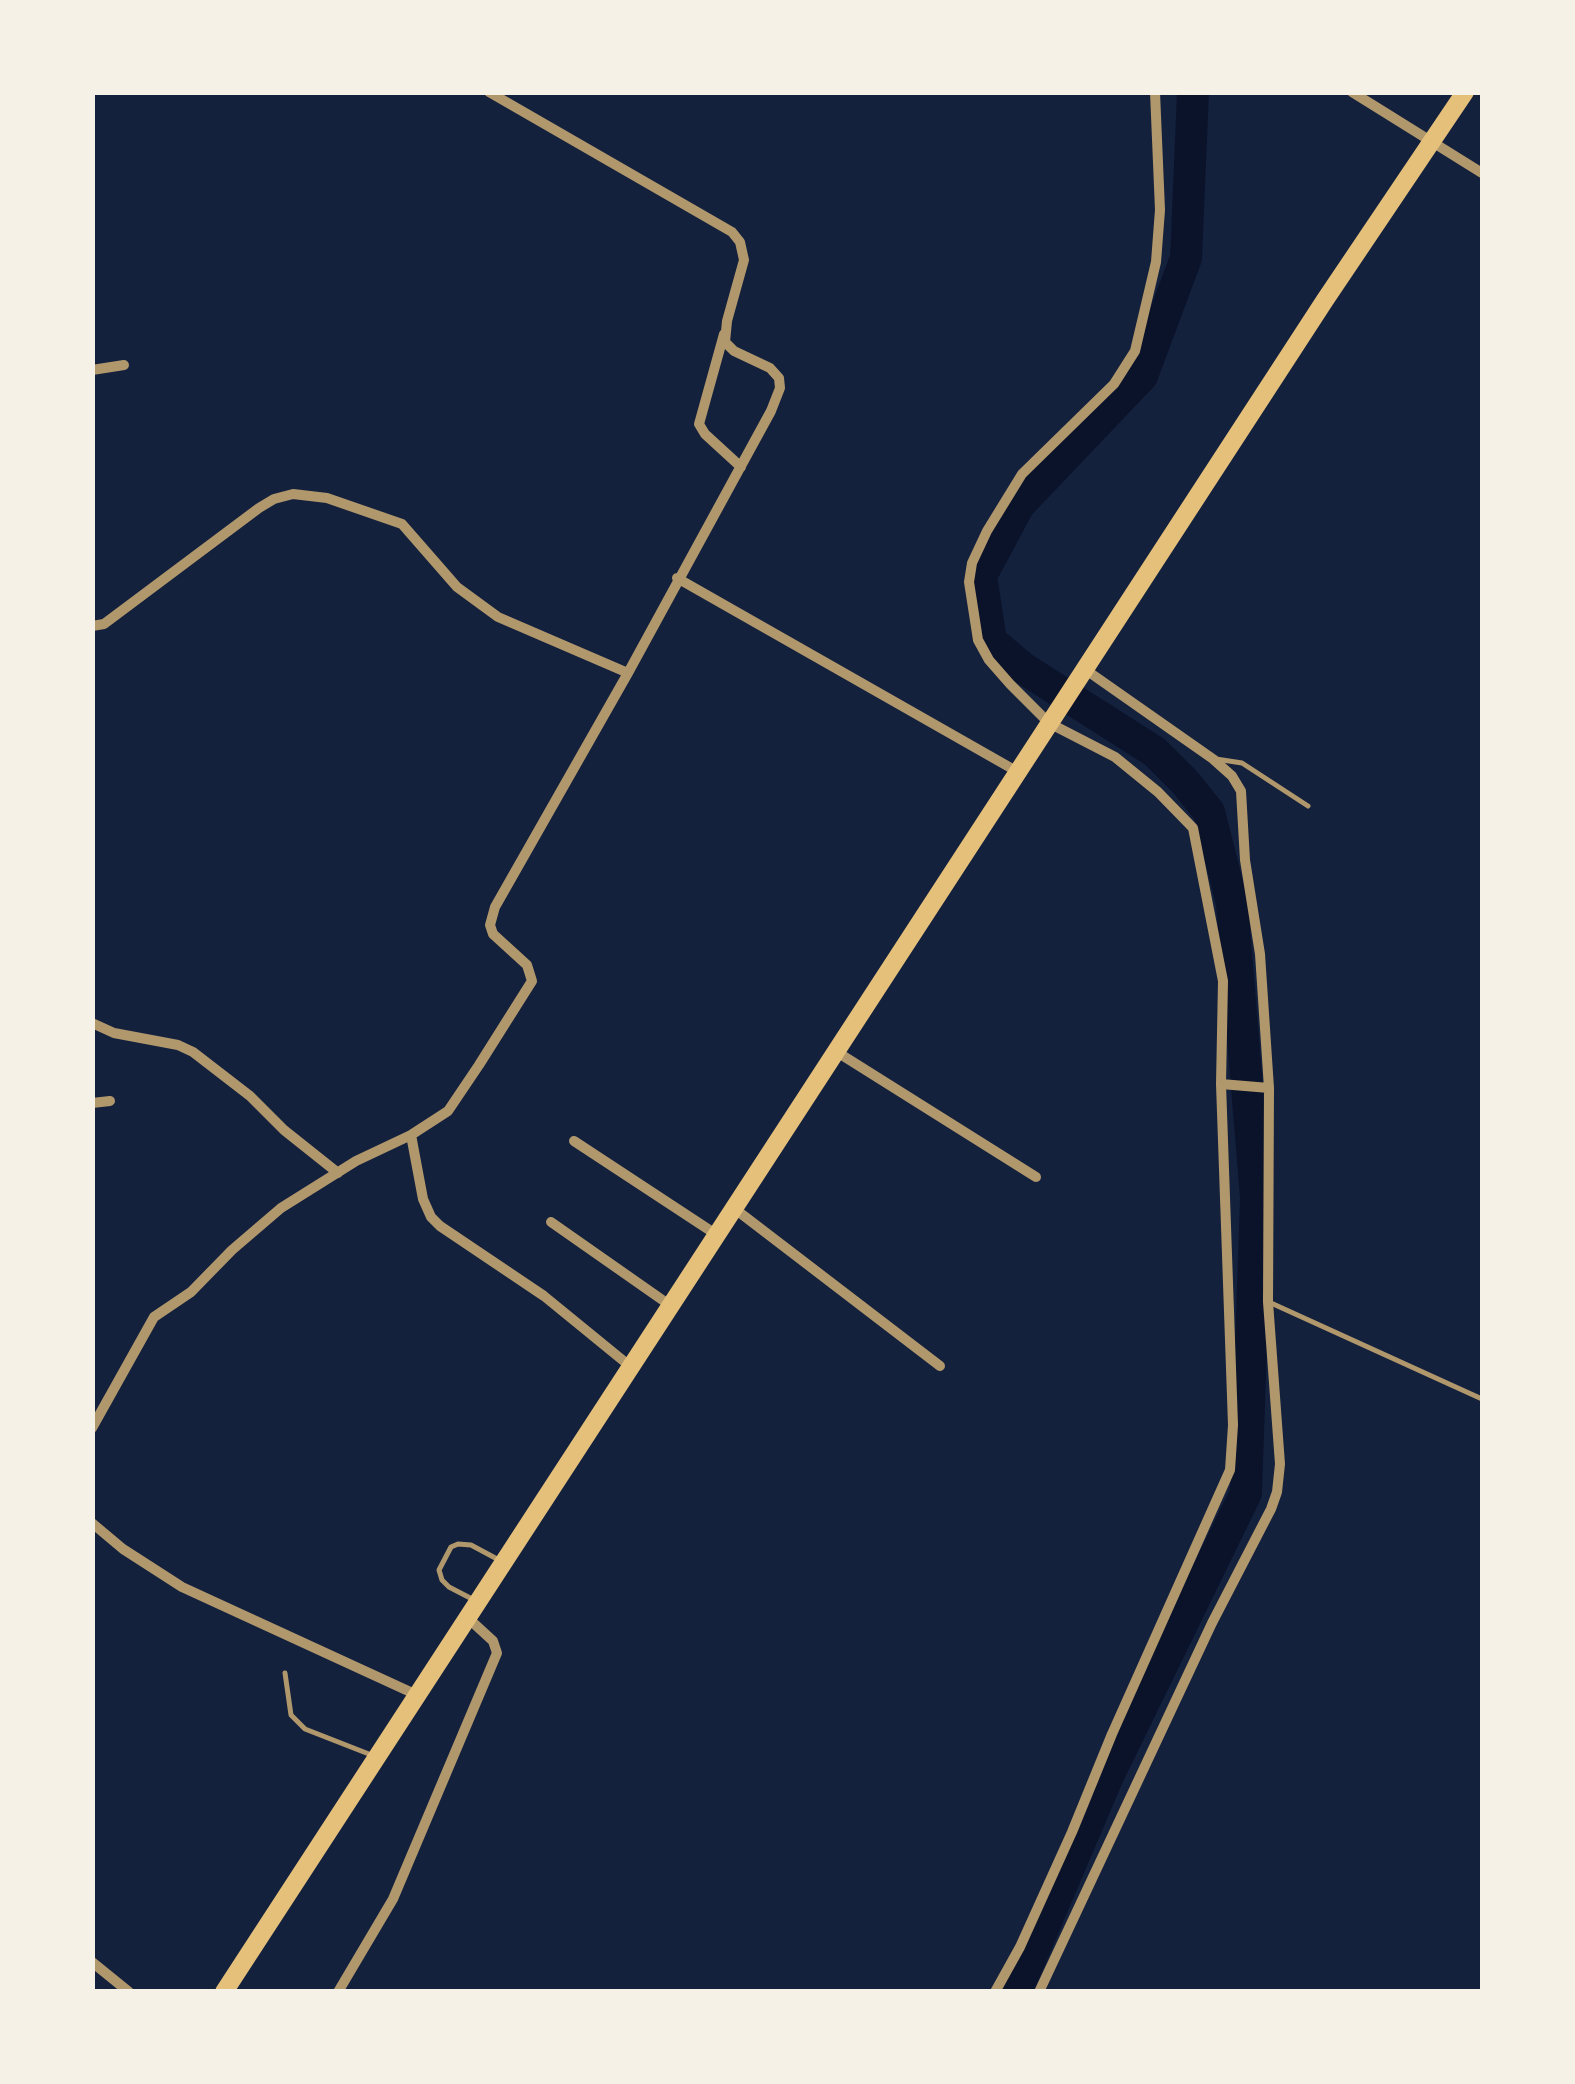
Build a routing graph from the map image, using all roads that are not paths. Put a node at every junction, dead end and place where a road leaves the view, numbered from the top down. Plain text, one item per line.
1 (489, 92) edge
2 (1155, 92) edge
3 (1352, 92) edge
4 (1465, 92) edge
5 (1431, 142) junction
6 (1482, 173) edge
7 (724, 331) junction
8 (124, 365) dead end
9 (92, 370) edge
10 (740, 467) junction
11 (678, 578) junction
12 (92, 626) edge
13 (628, 673) junction
14 (1084, 673) junction
15 (1052, 719) junction
16 (1213, 760) junction
17 (1018, 772) junction
18 (1308, 806) dead end
19 (92, 1022) edge
20 (837, 1052) junction
21 (1221, 1084) junction
22 (1264, 1087) junction
23 (110, 1101) dead end
24 (92, 1103) edge
25 (411, 1135) junction
26 (574, 1141) dead end
27 (338, 1173) junction
28 (1036, 1177) dead end
29 (736, 1209) junction
30 (551, 1222) dead end
31 (718, 1236) junction
32 (1268, 1302) junction
33 (671, 1306) junction
34 (940, 1366) dead end
35 (631, 1367) junction
36 (1482, 1399) edge
37 (92, 1428) edge
38 (92, 1524) edge
39 (504, 1563) junction
40 (473, 1610) junction
41 (285, 1673) dead end
42 (418, 1696) junction
43 (377, 1757) junction
44 (92, 1962) edge
45 (129, 1992) edge
46 (224, 1992) edge
47 (338, 1992) edge
48 (995, 1992) edge
49 (1038, 1992) edge

1 - 7 street
2 - 15 street
3 - 5 street
4 - 5 highway
5 - 6 street
5 - 14 highway
7 - 10 street
7 - 10 street
8 - 9 street
10 - 11 street
11 - 13 street
11 - 17 street
12 - 13 street
13 - 25 street
14 - 15 highway
14 - 16 street
15 - 17 highway
15 - 21 street
16 - 18 lane
16 - 22 street
17 - 20 highway
19 - 27 street
20 - 28 street
20 - 29 highway
21 - 22 street
21 - 48 street
22 - 32 street
23 - 24 street
25 - 27 street
25 - 35 street
26 - 31 street
27 - 37 street
29 - 31 highway
29 - 34 street
30 - 33 street
31 - 33 highway
32 - 36 lane
32 - 49 street
33 - 35 highway
35 - 39 highway
38 - 42 street
39 - 40 highway
39 - 40 lane
40 - 42 highway
40 - 47 street
41 - 43 lane
42 - 43 highway
43 - 46 highway
44 - 45 street

